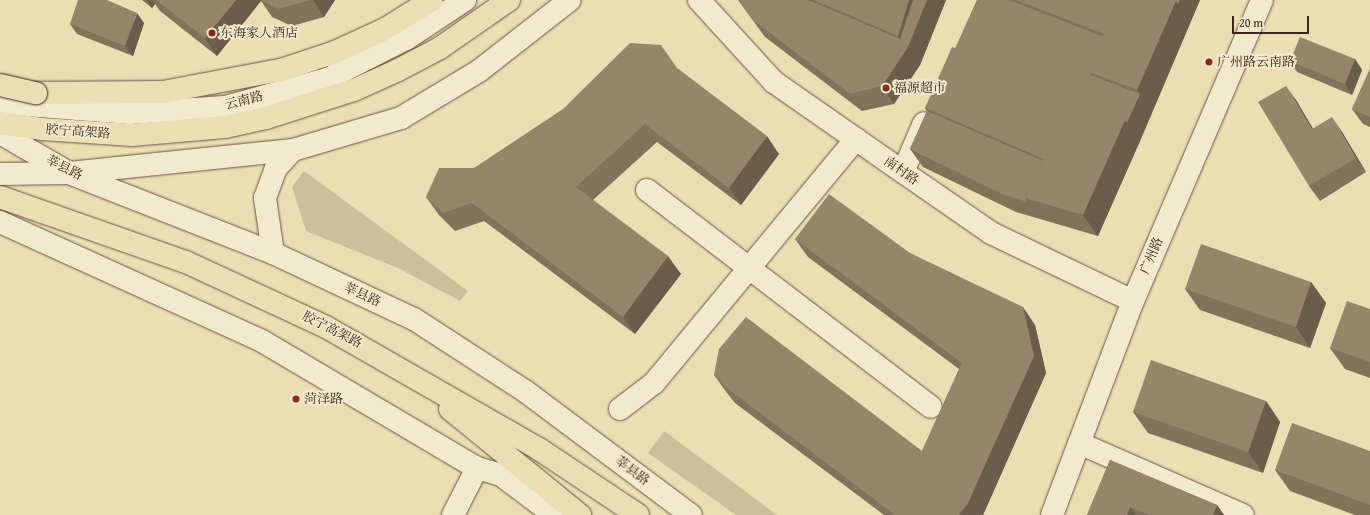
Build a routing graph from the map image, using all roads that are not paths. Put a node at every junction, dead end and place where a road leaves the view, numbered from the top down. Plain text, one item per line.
1 (432, 0) edge
2 (465, 0) edge
3 (509, 0) edge
4 (570, 0) edge
5 (699, 0) edge
6 (1262, 0) edge
7 (0, 85) edge
8 (935, 100) edge
9 (0, 102) edge
10 (46, 108) junction
11 (0, 123) edge
12 (0, 133) edge
13 (856, 139) junction
14 (293, 150) junction
15 (903, 172) junction
16 (69, 173) junction
17 (0, 174) edge
18 (647, 190) dead end
19 (0, 197) edge
20 (0, 222) edge
21 (273, 253) junction
22 (749, 268) junction
23 (1133, 301) junction
24 (282, 305) junction
25 (931, 407) dead end
26 (620, 409) dead end
27 (1079, 443) junction
28 (478, 468) junction
29 (453, 515) edge
30 (554, 515) edge
31 (580, 515) edge
32 (638, 515) edge
33 (691, 515) edge
34 (1052, 515) edge
35 (1243, 515) edge

1 - 7 highway, bridge
2 - 10 main road, 云南路
3 - 11 highway, 胶宁高架路
4 - 14 main road
5 - 13 main road, 南村路
6 - 23 main road, 广州路
7 - 10 main road
8 - 15 main road
9 - 10 main road, 云南路
12 - 16 main road, 莘县路
13 - 15 main road, 南村路
13 - 22 main road
14 - 16 main road
14 - 21 main road
15 - 23 main road, 南村路
16 - 17 main road
16 - 21 main road, 莘县路
18 - 22 main road
19 - 24 highway, 胶宁高架路
20 - 28 main road
21 - 33 main road, 莘县路
22 - 25 main road
22 - 26 main road
23 - 27 main road, 广州路
24 - 31 highway
24 - 32 highway, 胶宁高架路
27 - 34 main road, 广州路
27 - 35 main road
28 - 29 main road
28 - 30 main road

